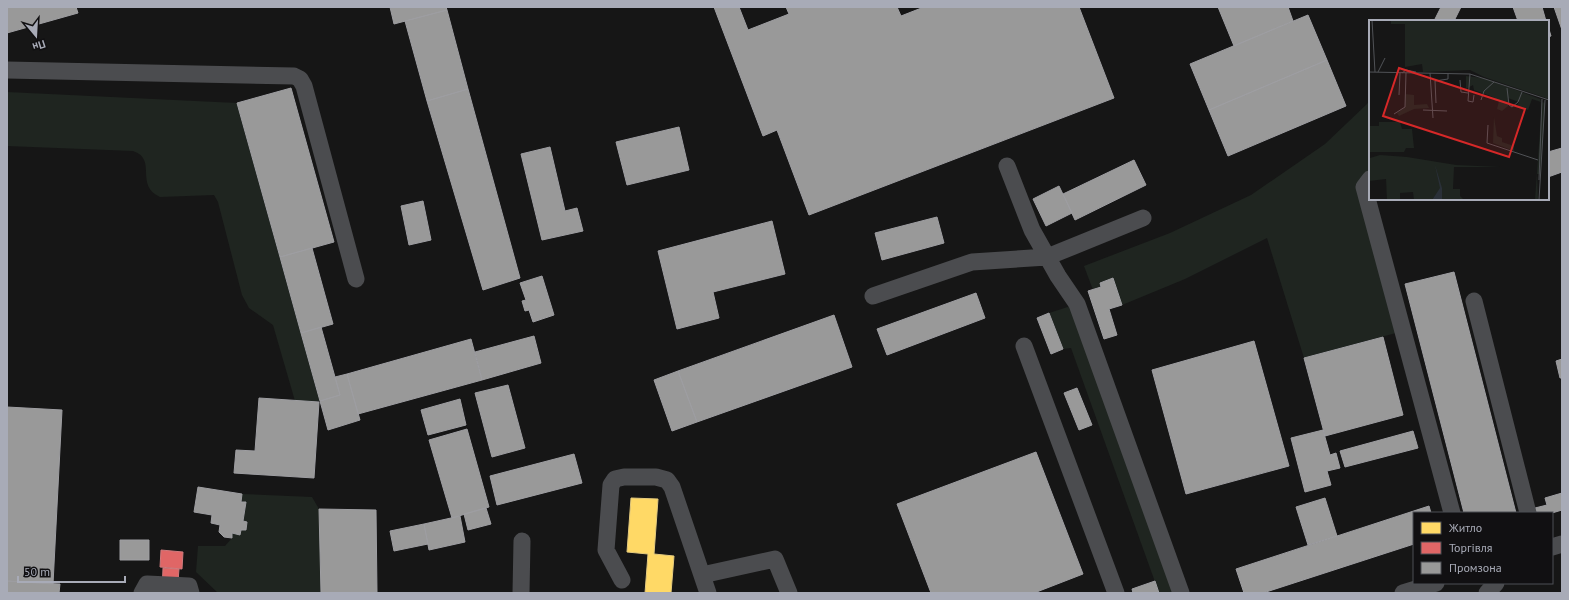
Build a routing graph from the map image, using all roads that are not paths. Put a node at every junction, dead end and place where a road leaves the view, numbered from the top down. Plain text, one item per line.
1 (7, 70) edge
2 (1007, 166) dead end
3 (1369, 180) edge
4 (1143, 218) dead end
5 (1047, 257) junction
6 (356, 279) dead end
7 (873, 296) dead end
8 (1474, 301) dead end
9 (1024, 346) dead end
10 (1452, 512) edge
11 (1528, 512) edge
12 (522, 541) dead end
13 (702, 575) junction
14 (622, 580) dead end
15 (1433, 584) edge
16 (1495, 584) edge
17 (142, 593) edge
18 (191, 593) edge
19 (521, 593) edge
20 (708, 593) edge
21 (789, 593) edge
22 (1116, 593) edge
23 (1181, 593) edge
24 (1403, 593) edge
25 (1487, 593) edge

1 - 6 street
2 - 5 street
3 - 10 street
4 - 5 street
5 - 7 street
5 - 23 street
8 - 11 street
9 - 22 street
12 - 19 street
13 - 14 street
13 - 20 street
13 - 21 street
15 - 24 street
16 - 25 street
17 - 18 street

